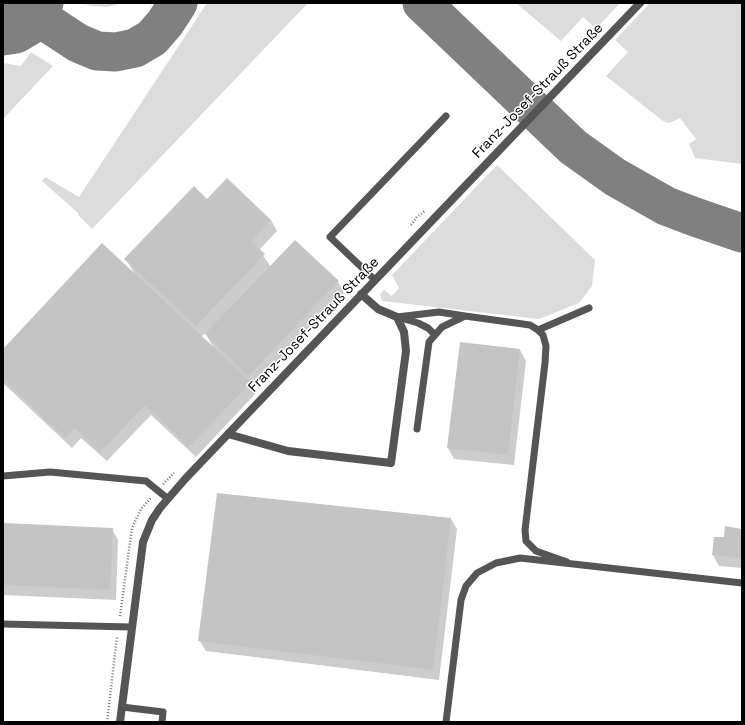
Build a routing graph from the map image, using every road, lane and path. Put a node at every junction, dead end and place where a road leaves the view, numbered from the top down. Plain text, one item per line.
1 (640, 3) edge
2 (446, 116) dead end
3 (376, 280) junction
4 (361, 294) junction
5 (589, 308) dead end
6 (465, 316) junction
7 (397, 317) junction
8 (538, 330) junction
9 (434, 334) junction
10 (417, 429) dead end
11 (228, 434) junction
12 (3, 476) edge
13 (168, 498) junction
14 (567, 562) junction
15 (742, 583) edge
16 (3, 624) edge
17 (131, 627) junction
18 (122, 707) junction
19 (120, 722) edge
20 (162, 722) edge
21 (446, 722) edge

1 - 3 street, Franz-Josef-Strauß Straße
2 - 3 lane
3 - 4 street, Franz-Josef-Strauß Straße
4 - 7 street
4 - 11 street, Franz-Josef-Strauß Straße
5 - 8 lane
6 - 7 lane
6 - 8 lane
6 - 9 lane
7 - 9 lane
7 - 11 street
8 - 14 lane
9 - 10 lane
11 - 13 street, Franz-Josef-Strauß Straße
12 - 13 lane
13 - 17 street, Franz-Josef-Strauß Straße
14 - 15 lane
14 - 21 lane
16 - 17 lane
17 - 18 street, Franz-Josef-Strauß Straße
18 - 19 street, Franz-Josef-Strauß Straße
18 - 20 lane

